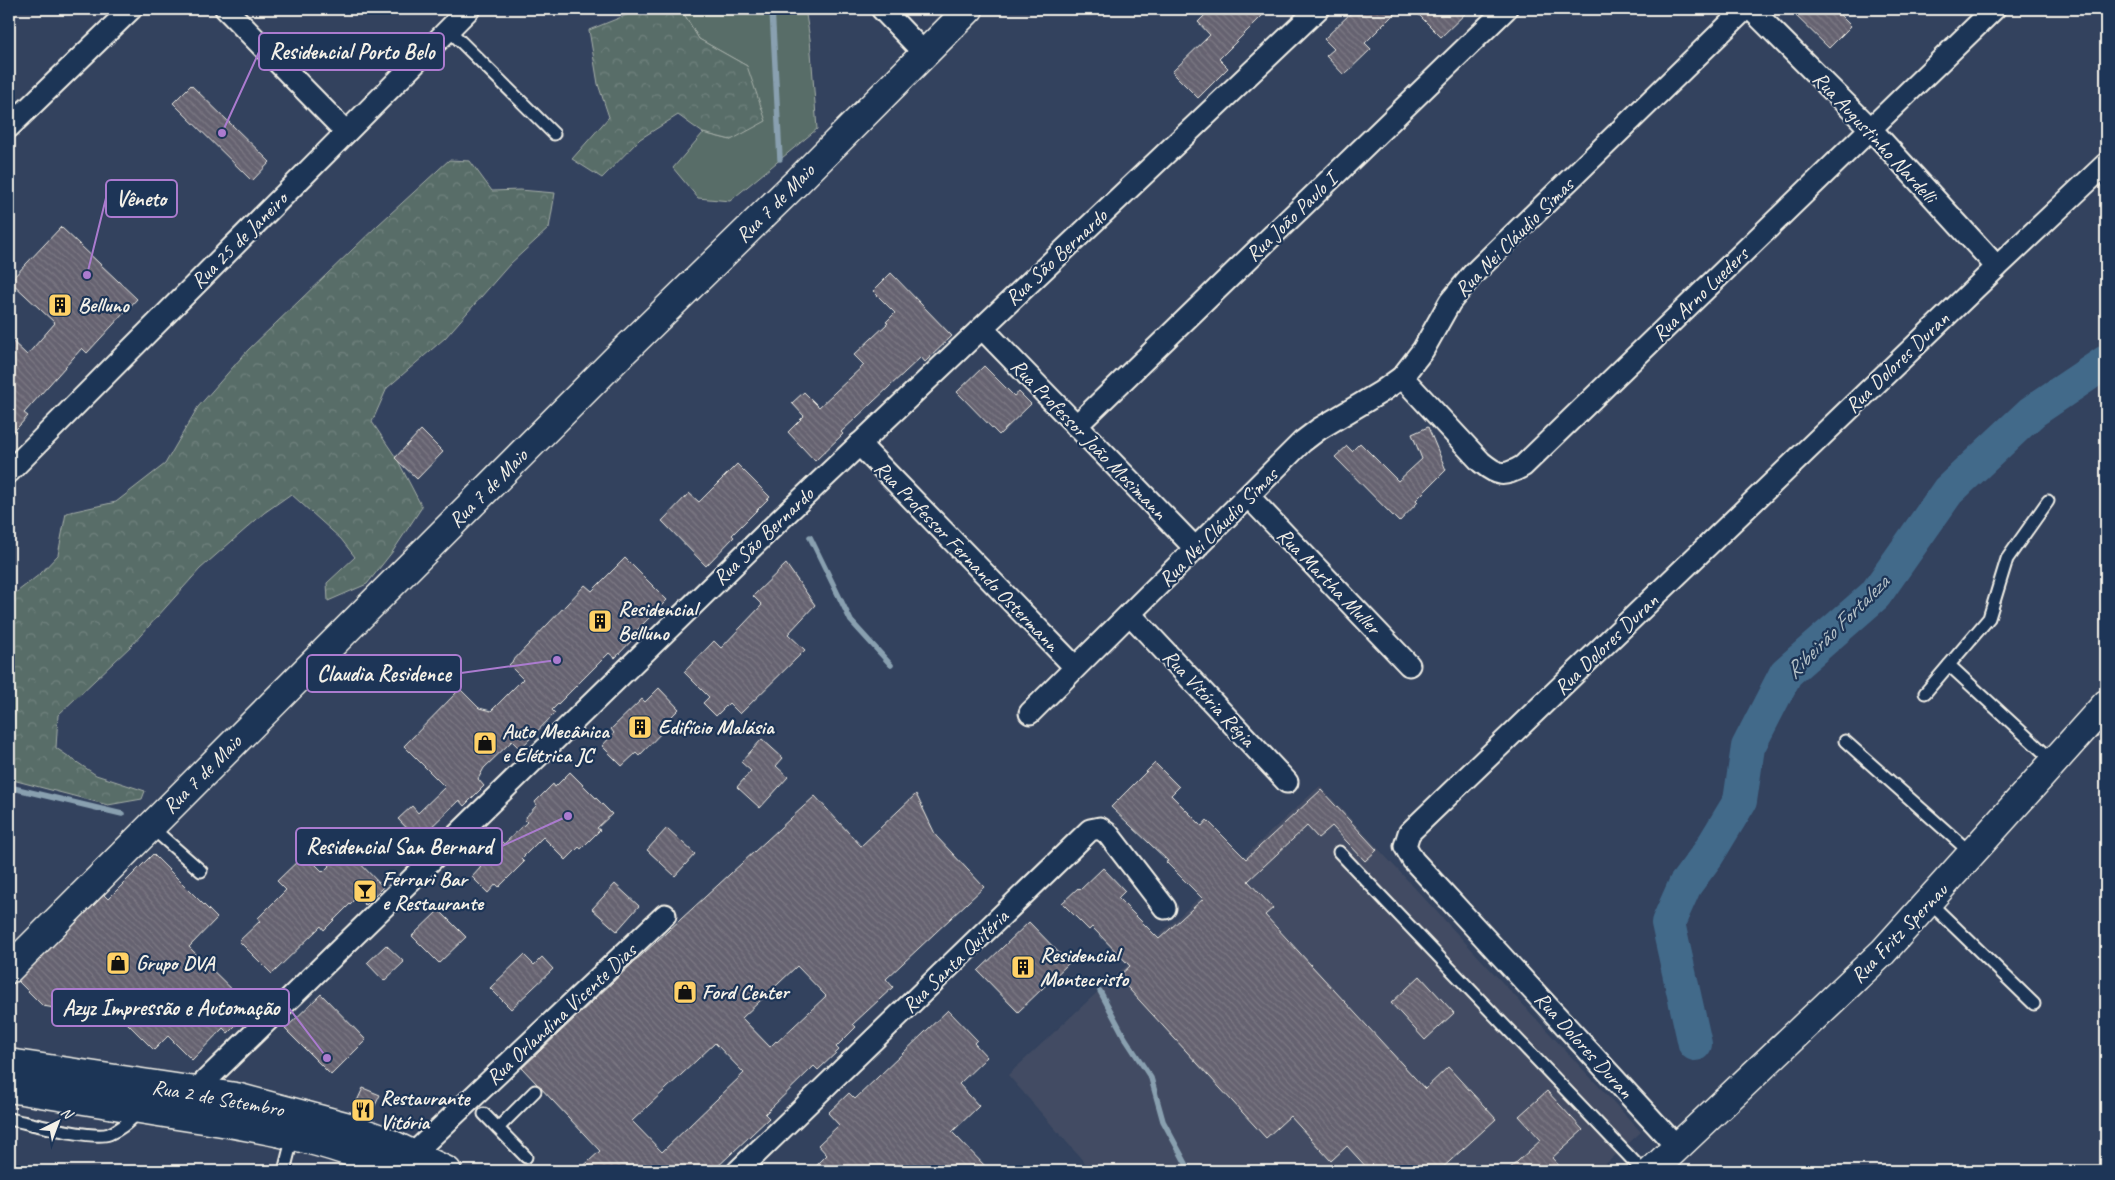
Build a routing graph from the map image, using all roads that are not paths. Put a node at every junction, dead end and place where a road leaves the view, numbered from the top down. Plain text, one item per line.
1 (131, 9) edge
2 (226, 9) edge
3 (469, 9) edge
4 (882, 9) edge
5 (969, 9) edge
6 (1318, 9) edge
7 (1506, 9) edge
8 (1745, 9) edge
9 (1751, 9) edge
10 (1994, 9) edge
11 (448, 29) junction
12 (924, 53) junction
13 (9, 128) edge
14 (1870, 128) junction
15 (346, 132) junction
16 (554, 134) dead end
17 (2106, 164) edge
18 (1996, 267) junction
19 (982, 328) junction
20 (1402, 377) junction
21 (1076, 426) junction
22 (859, 444) junction
23 (9, 472) edge
24 (1249, 497) junction
25 (2048, 501) dead end
26 (1196, 549) junction
27 (1130, 614) junction
28 (1408, 665) dead end
29 (1949, 665) junction
30 (1075, 667) junction
31 (1925, 693) dead end
32 (2106, 704) edge
33 (1030, 713) dead end
34 (1845, 741) dead end
35 (2054, 762) junction
36 (1288, 782) dead end
37 (149, 826) junction
38 (1339, 852) dead end
39 (1972, 854) junction
40 (201, 871) dead end
41 (1929, 902) junction
42 (1165, 908) dead end
43 (665, 915) dead end
44 (9, 969) edge
45 (2034, 1004) dead end
46 (9, 1063) edge
47 (9, 1088) edge
48 (535, 1091) dead end
49 (194, 1092) junction
50 (141, 1109) junction
51 (484, 1114) dead end
52 (9, 1119) edge
53 (498, 1128) junction
54 (293, 1136) junction
55 (1677, 1147) junction
56 (526, 1157) dead end
57 (405, 1163) edge
58 (284, 1171) edge
59 (447, 1171) edge
60 (738, 1171) edge
61 (1643, 1171) edge
62 (1652, 1171) edge

1 - 13 street
2 - 15 street
3 - 11 street, Rua 25 de Janeiro
4 - 12 street
5 - 12 main road, Rua 7 de Maio
6 - 19 street, Rua São Bernardo
7 - 21 street, Rua João Paulo I
8 - 20 street, Rua Nei Cláudio Simas
9 - 14 street, Rua Augustinho Nardelli
10 - 14 street, Rua Arno Lueders
11 - 15 street, Rua 25 de Janeiro
11 - 16 lane
12 - 37 main road, Rua 7 de Maio
14 - 18 street, Rua Augustinho Nardelli
14 - 20 street, Rua Arno Lueders
15 - 23 street, Rua 25 de Janeiro
17 - 18 street, Rua Dolores Duran
18 - 55 street, Rua Dolores Duran
19 - 21 street, Rua Professor João Mosimann
19 - 22 street, Rua São Bernardo
20 - 24 street, Rua Nei Cláudio Simas
21 - 26 street, Rua Professor João Mosimann
22 - 30 street, Rua Professor Fernando Ostermann
22 - 49 street, Rua São Bernardo
24 - 26 street, Rua Nei Cláudio Simas
24 - 28 street, Rua Martha Muller
25 - 29 lane
26 - 27 street, Rua Nei Cláudio Simas
27 - 30 street, Rua Nei Cláudio Simas
27 - 36 street, Rua Vitória Régia
29 - 31 lane
29 - 35 lane
30 - 33 street, Rua Nei Cláudio Simas
32 - 35 main road, Rua Fritz Spernau
34 - 39 lane
35 - 39 main road, Rua Fritz Spernau
37 - 40 lane
37 - 44 main road, Rua 7 de Maio
38 - 61 lane
39 - 41 main road, Rua Fritz Spernau
41 - 45 lane
41 - 55 main road, Rua Fritz Spernau
42 - 60 street, Rua Santa Quitéria
43 - 57 street, Rua Orlandina Vicente Dias
46 - 49 main road, Rua 2 de Setembro
47 - 50 main road, Rua 2 de Setembro
48 - 53 lane
49 - 57 main road, Rua 2 de Setembro
50 - 52 lane
50 - 54 main road, Rua 2 de Setembro
51 - 53 lane
53 - 56 lane
54 - 57 main road, Rua 2 de Setembro
54 - 58 lane
55 - 62 main road, Rua Fritz Spernau
57 - 59 main road, Rua 2 de Setembro

